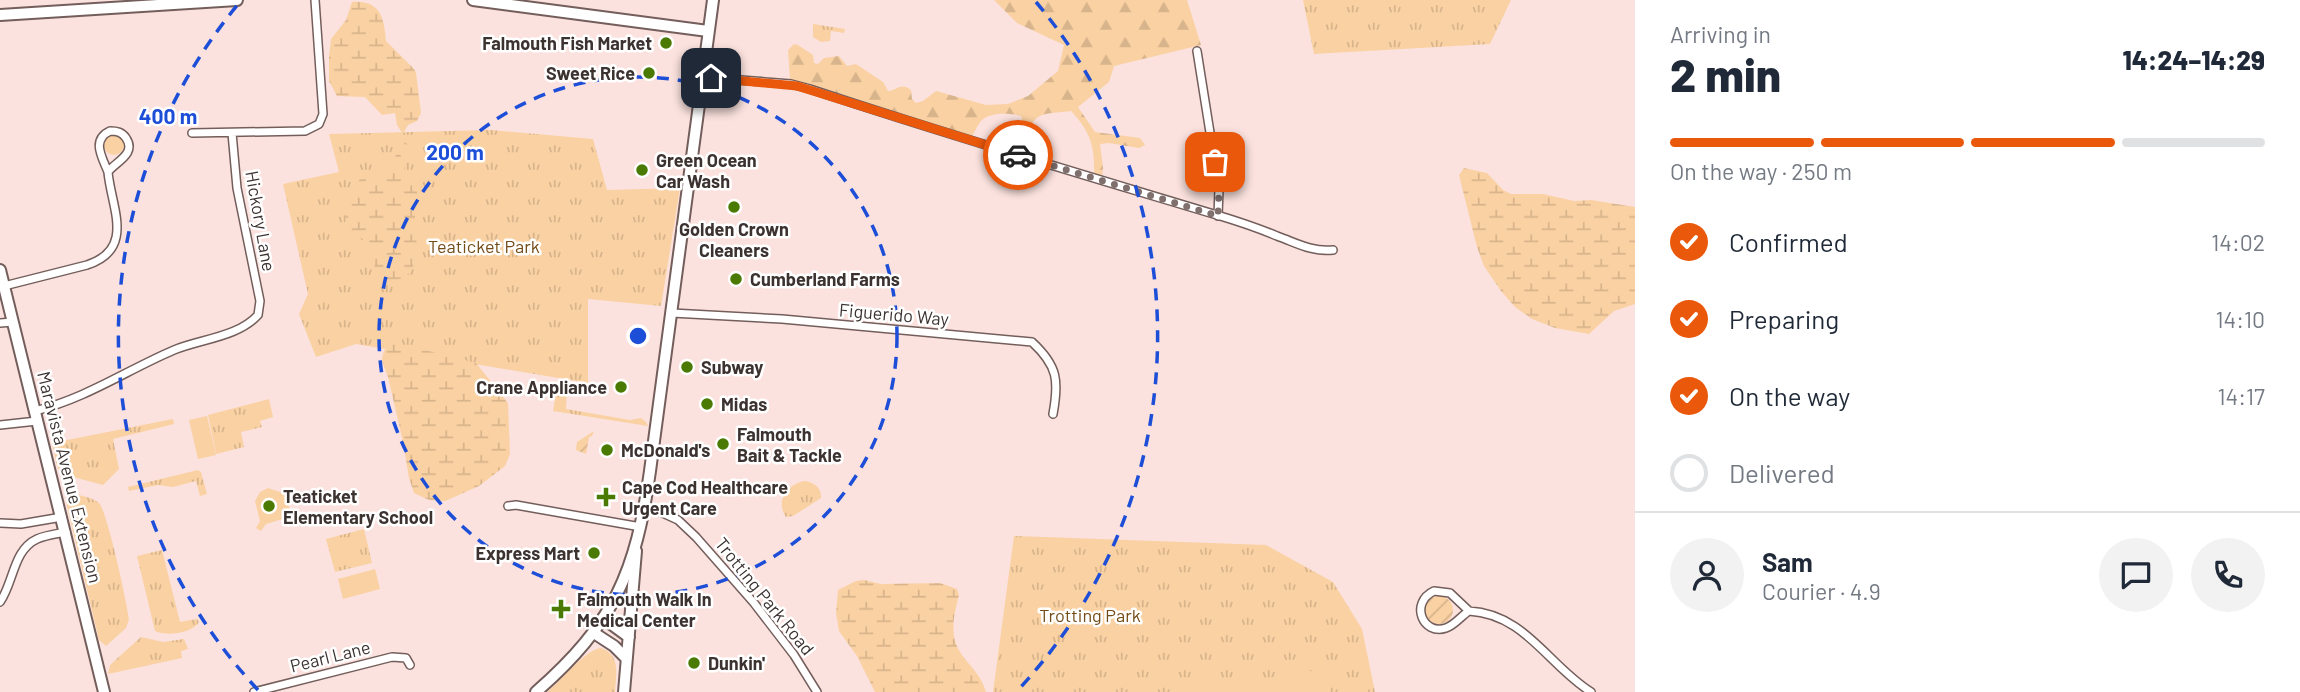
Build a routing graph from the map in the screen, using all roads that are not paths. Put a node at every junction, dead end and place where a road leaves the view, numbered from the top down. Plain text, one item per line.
1 (237, 0) edge
2 (315, 0) edge
3 (473, 0) edge
4 (713, 0) edge
5 (170, 2) edge
6 (0, 15) edge
7 (708, 32) junction
8 (1197, 51) dead end
9 (702, 77) junction
10 (192, 133) dead end
11 (232, 133) junction
12 (108, 172) junction
13 (1218, 216) junction
14 (1333, 250) dead end
15 (0, 270) edge
16 (4, 286) junction
17 (672, 313) junction
18 (13, 322) junction
19 (0, 323) edge
20 (1054, 414) dead end
21 (36, 416) junction
22 (0, 425) edge
23 (645, 505) junction
24 (508, 506) dead end
25 (62, 517) junction
26 (0, 523) edge
27 (641, 527) junction
28 (65, 532) junction
29 (637, 545) junction
30 (0, 602) edge
31 (1469, 611) junction
32 (603, 618) junction
33 (594, 633) junction
34 (629, 637) junction
35 (626, 658) junction
36 (410, 665) dead end
37 (104, 692) edge
38 (254, 692) edge
39 (536, 692) edge
40 (624, 692) edge
41 (817, 692) edge
42 (1591, 692) edge

1 - 5 main road
2 - 11 street
3 - 7 main road
4 - 7 main road
5 - 6 main road
7 - 9 main road
8 - 13 street
9 - 13 street
9 - 17 main road
10 - 11 street
11 - 21 street, Hickory Lane
12 - 12 street
12 - 16 street
13 - 14 street
15 - 16 main road, Maravista Avenue Extension
16 - 18 main road, Maravista Avenue Extension
17 - 20 street, Figuerido Way
17 - 23 main road
18 - 19 street
18 - 21 main road, Maravista Avenue Extension
21 - 22 street
21 - 25 main road, Maravista Avenue Extension
23 - 27 main road
23 - 41 street, Trotting Park Road
24 - 27 street
25 - 26 street
25 - 28 main road, Maravista Avenue Extension
27 - 29 main road
28 - 30 street
28 - 37 main road, Maravista Avenue Extension
29 - 32 main road
29 - 34 main road
31 - 31 street
31 - 42 street
32 - 33 main road
32 - 34 main road
33 - 35 main road
33 - 39 main road
34 - 35 main road
35 - 40 main road
36 - 38 street, Pearl Lane

